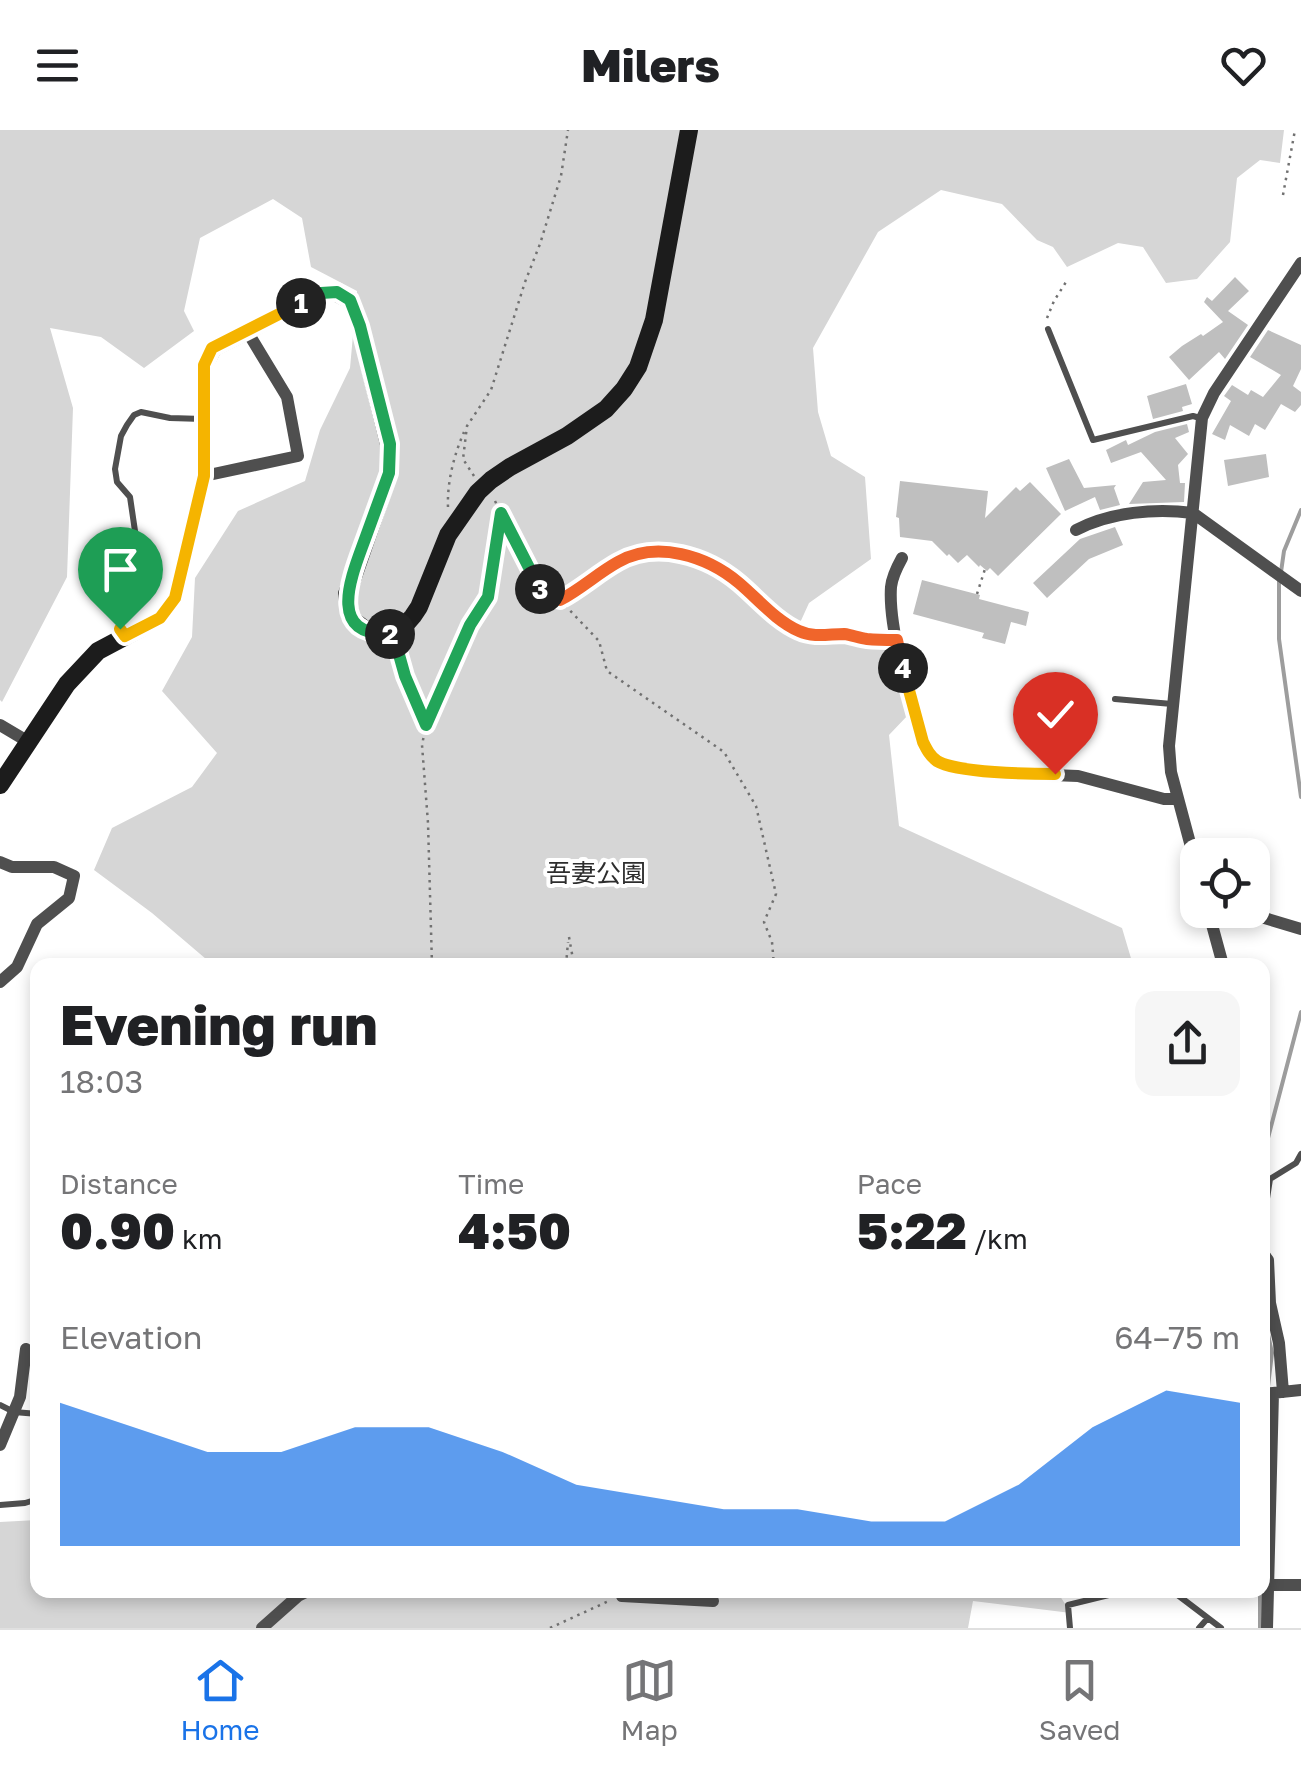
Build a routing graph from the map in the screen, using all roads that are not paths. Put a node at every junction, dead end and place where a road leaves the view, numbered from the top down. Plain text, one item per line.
1 (689, 130) edge
2 (1301, 264) edge
3 (1048, 329) road end
4 (247, 331) junction
5 (1202, 418) junction
6 (204, 419) junction
7 (204, 476) junction
8 (1193, 513) junction
9 (1076, 530) dead end
10 (902, 558) dead end
11 (1301, 591) edge
12 (125, 636) junction
13 (1115, 699) dead end
14 (1173, 704) junction
15 (0, 725) edge
16 (28, 741) junction
17 (0, 785) edge
18 (1177, 799) junction
19 (1188, 838) edge
20 (0, 862) edge
21 (1270, 920) edge
22 (1213, 928) edge
23 (1301, 930) edge
24 (1221, 958) edge
25 (0, 982) edge
26 (1301, 1154) edge
27 (1270, 1179) edge
28 (1270, 1303) edge
29 (26, 1349) dead end
30 (1301, 1390) edge
31 (1273, 1393) edge
32 (0, 1405) edge
33 (14, 1412) junction
34 (30, 1413) edge
35 (0, 1445) edge
36 (30, 1500) edge
37 (0, 1505) edge
38 (1270, 1508) edge
39 (1270, 1585) edge
40 (1301, 1585) edge
41 (296, 1598) edge
42 (678, 1598) edge
43 (1095, 1598) edge
44 (1182, 1598) edge
45 (1268, 1598) edge
46 (713, 1601) dead end
47 (1207, 1618) junction
48 (262, 1628) edge
49 (1070, 1628) edge
50 (1198, 1628) edge
51 (1221, 1628) edge
52 (1267, 1628) edge

1 - 4 street
2 - 5 street
3 - 5 lane
4 - 6 street
4 - 7 street
5 - 8 street
6 - 7 street
6 - 12 lane
7 - 12 street
8 - 9 street
8 - 11 street
8 - 14 street
10 - 18 street
12 - 16 street
13 - 14 lane
14 - 18 street
15 - 16 street
16 - 17 street
18 - 19 street
20 - 25 street
21 - 23 street
22 - 24 street
26 - 27 lane
28 - 31 street
29 - 33 street
30 - 31 street
31 - 38 street
32 - 33 lane
33 - 34 lane
33 - 35 street
36 - 37 lane
39 - 40 street
41 - 48 street
42 - 46 street
43 - 49 lane
44 - 47 lane
45 - 52 street
47 - 50 lane
47 - 51 lane

